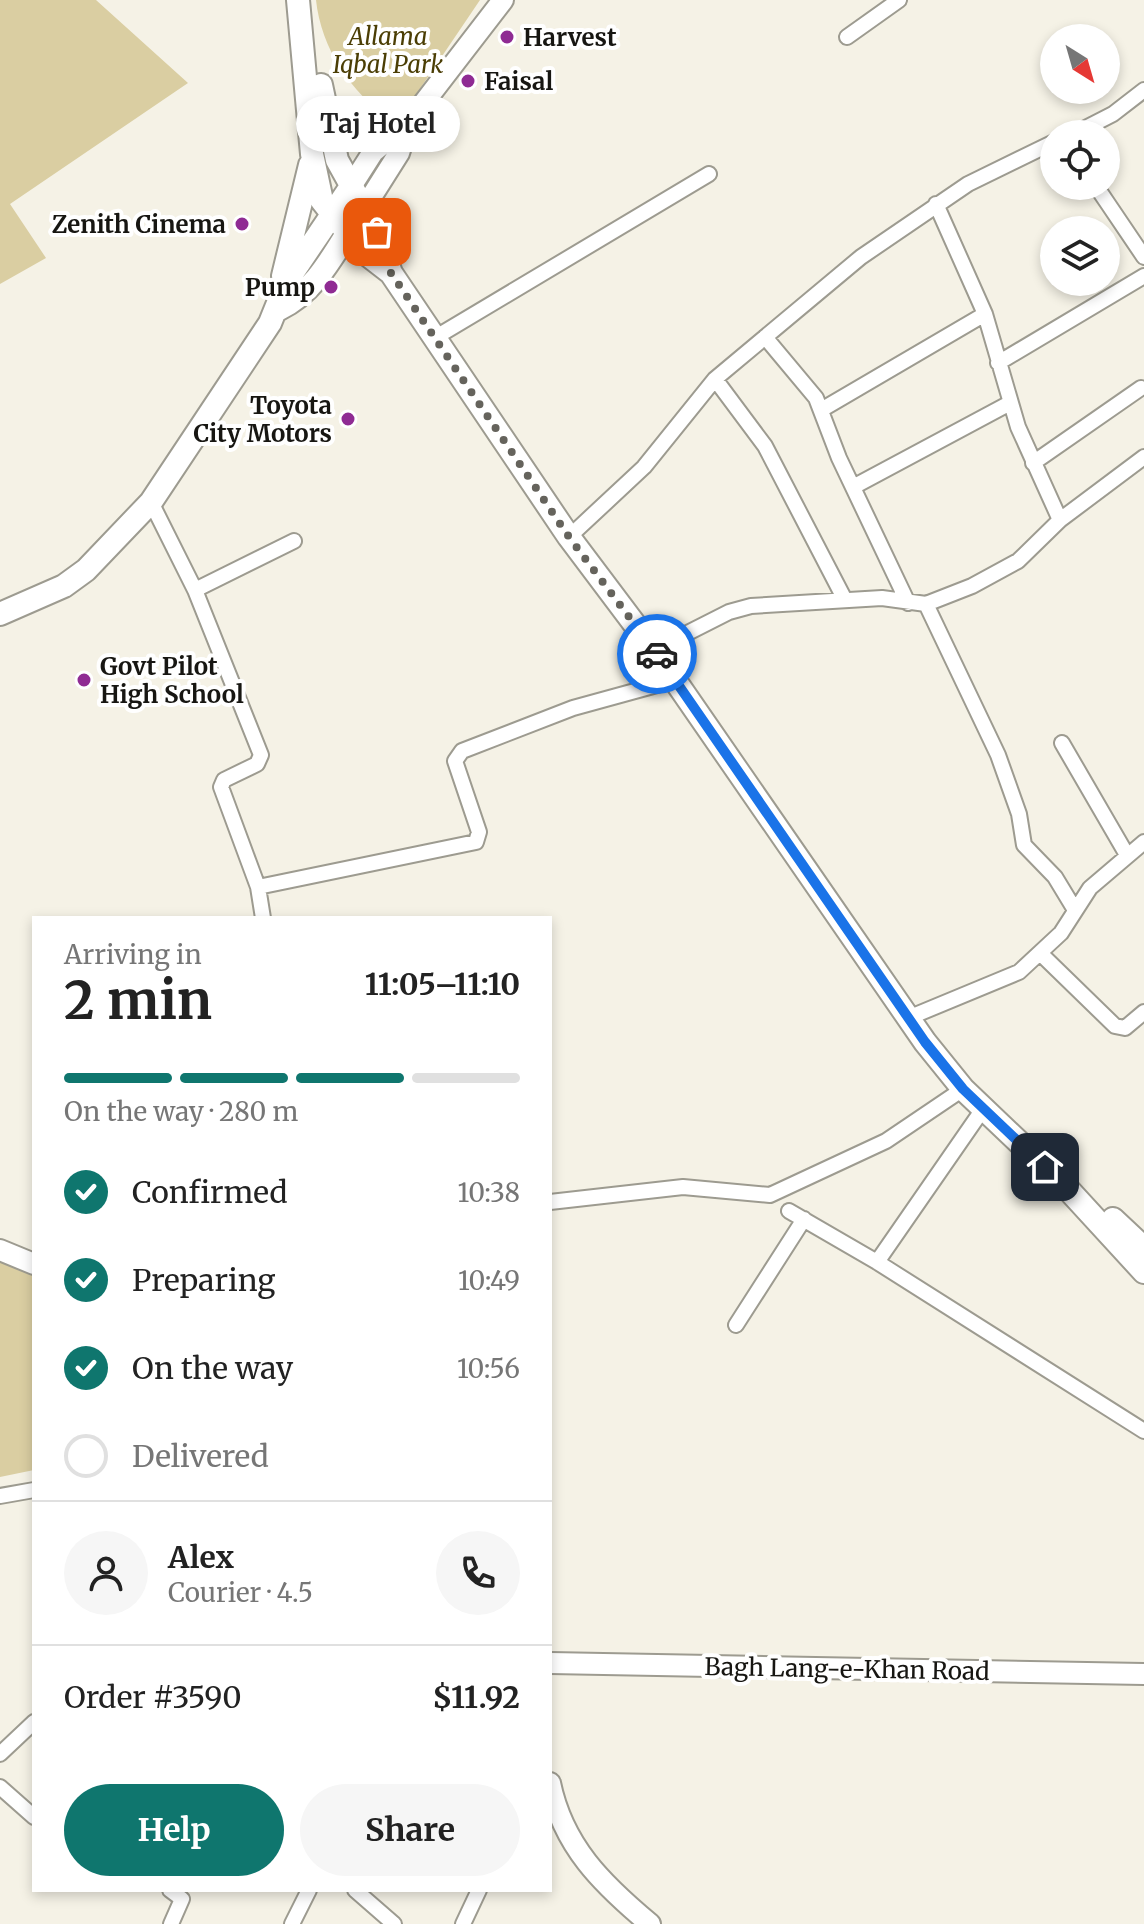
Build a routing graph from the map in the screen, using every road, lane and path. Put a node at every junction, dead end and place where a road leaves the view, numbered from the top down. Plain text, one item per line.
1 (298, 0) edge
2 (311, 0) edge
3 (503, 0) edge
4 (899, 0) edge
5 (847, 37) dead end
6 (312, 70) junction
7 (1144, 90) edge
8 (326, 113) junction
9 (1101, 120) edge
10 (409, 122) junction
11 (388, 139) junction
12 (1040, 149) edge
13 (312, 154) junction
14 (709, 174) dead end
15 (350, 188) junction
16 (1105, 200) edge
17 (936, 204) junction
18 (363, 210) junction
19 (330, 214) junction
20 (347, 233) junction
21 (1144, 257) edge
22 (391, 273) junction
23 (1144, 276) edge
24 (279, 309) junction
25 (985, 314) junction
26 (436, 337) junction
27 (765, 337) junction
28 (998, 363) junction
29 (715, 379) junction
30 (1141, 388) dead end
31 (1010, 403) junction
32 (821, 410) junction
33 (1144, 457) edge
34 (1033, 463) junction
35 (853, 487) junction
36 (151, 502) junction
37 (1060, 520) junction
38 (569, 537) junction
39 (294, 541) dead end
40 (195, 590) junction
41 (845, 600) junction
42 (908, 603) junction
43 (926, 604) junction
44 (0, 614) edge
45 (654, 650) junction
46 (675, 680) junction
47 (1062, 743) dead end
48 (1144, 842) edge
49 (1127, 855) junction
50 (258, 887) junction
51 (1075, 910) junction
52 (263, 916) edge
53 (1041, 954) junction
54 (1144, 1012) edge
55 (908, 1018) junction
56 (963, 1089) junction
57 (983, 1109) junction
58 (1066, 1187) junction
59 (552, 1202) edge
60 (1085, 1208) junction
61 (789, 1211) dead end
62 (804, 1219) junction
63 (1144, 1248) edge
64 (0, 1250) edge
65 (1144, 1258) edge
66 (877, 1262) junction
67 (32, 1263) edge
68 (1144, 1272) edge
69 (1144, 1286) edge
70 (736, 1325) dead end
71 (1144, 1431) edge
72 (32, 1490) edge
73 (0, 1496) edge
74 (552, 1663) edge
75 (1144, 1674) edge
76 (32, 1724) edge
77 (0, 1754) edge
78 (0, 1787) edge
79 (552, 1792) edge
80 (32, 1815) edge
81 (173, 1892) edge
82 (308, 1892) edge
83 (357, 1892) edge
84 (478, 1892) edge
85 (171, 1924) edge
86 (292, 1924) edge
87 (394, 1924) edge
88 (463, 1924) edge
89 (650, 1924) edge

1 - 6 main road
2 - 6 main road
3 - 10 street
4 - 5 street
6 - 8 main road
6 - 13 main road
7 - 9 street
8 - 11 main road
8 - 15 main road
10 - 11 street
10 - 18 street
11 - 15 street
12 - 17 street
13 - 19 main road
13 - 24 main road
14 - 26 street
15 - 18 main road
15 - 19 main road
16 - 21 street
17 - 25 street
17 - 27 street
18 - 20 main road
18 - 22 main road
19 - 20 main road
19 - 24 main road
20 - 22 main road
20 - 24 main road
22 - 26 main road
23 - 28 street
24 - 36 main road
25 - 28 street
25 - 32 street
26 - 38 main road
27 - 29 street
27 - 32 street
28 - 31 street
29 - 38 street
29 - 41 street
30 - 34 street
31 - 34 street
31 - 35 street
32 - 35 street
33 - 37 street
34 - 37 street
35 - 42 street
36 - 40 street
36 - 44 main road
37 - 43 street
38 - 45 main road
39 - 40 street
40 - 50 street
41 - 42 street
41 - 45 street
42 - 43 street
43 - 51 street
45 - 46 main road
46 - 50 street
46 - 55 main road
47 - 49 street
48 - 49 street
49 - 51 street
50 - 52 street
51 - 53 street
53 - 54 street
53 - 55 street
55 - 56 main road
56 - 57 main road
56 - 59 street
57 - 58 main road
57 - 66 street
58 - 60 main road
58 - 63 main road
60 - 65 main road
60 - 68 main road
60 - 69 main road
61 - 62 street
62 - 66 street
62 - 70 street
64 - 67 street
66 - 71 street
72 - 73 street
74 - 75 street, Bagh Lang-e-Khan Road
76 - 77 street
78 - 80 street
79 - 89 street
81 - 85 street
82 - 86 street
83 - 87 street
84 - 88 street

